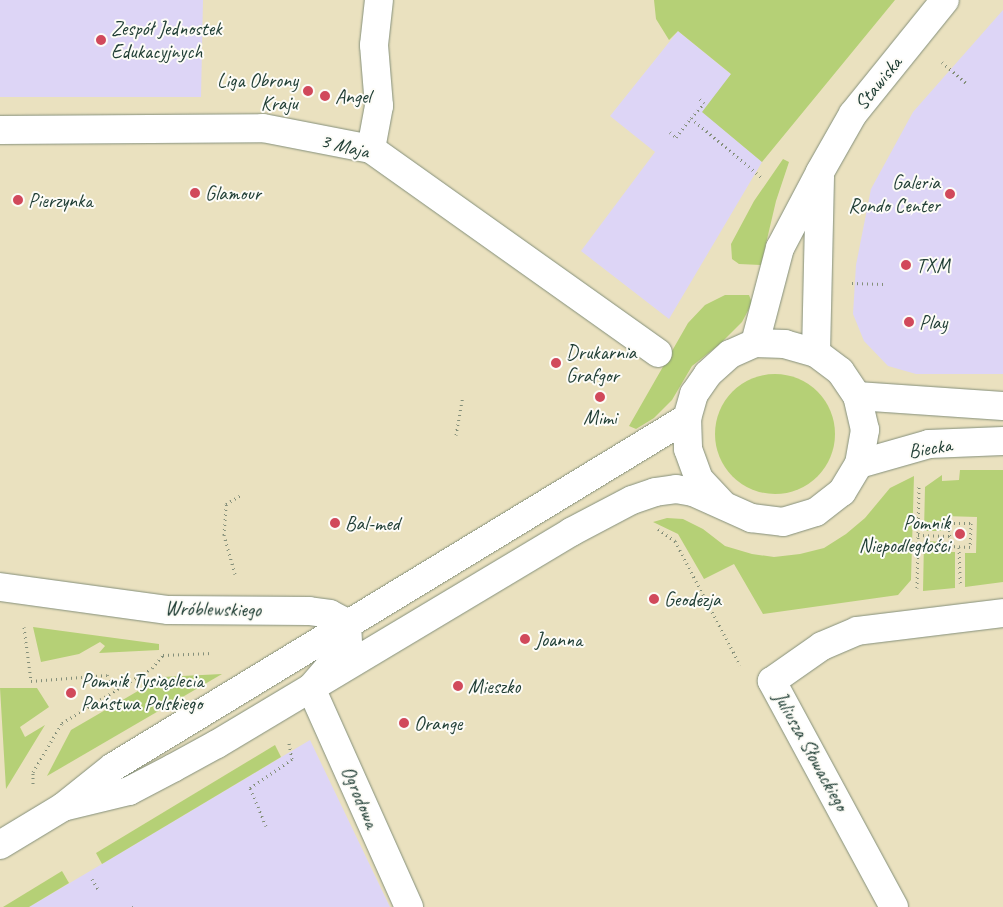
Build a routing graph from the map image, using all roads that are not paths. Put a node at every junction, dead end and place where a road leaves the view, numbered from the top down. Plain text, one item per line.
1 (379, 0) edge
2 (945, 0) edge
3 (0, 130) edge
4 (371, 149) junction
5 (820, 172) junction
6 (755, 343) junction
7 (658, 353) dead end
8 (816, 353) junction
9 (857, 396) junction
10 (1003, 406) edge
11 (687, 418) junction
12 (1003, 441) edge
13 (859, 464) junction
14 (721, 503) junction
15 (0, 587) edge
16 (1003, 613) edge
17 (347, 623) junction
18 (311, 688) junction
19 (63, 807) junction
20 (0, 845) edge
21 (409, 907) edge
22 (894, 907) edge

1 - 4 main road
2 - 5 main road, Stawiska
3 - 4 main road, 3 Maja
4 - 7 main road, 3 Maja
5 - 6 main road, Stawiska
5 - 8 main road, Stawiska
6 - 8 main road
6 - 11 main road
8 - 9 main road
9 - 10 main road
9 - 13 main road
11 - 14 main road
11 - 17 main road
12 - 13 main road, Biecka
13 - 14 main road
14 - 18 main road
15 - 17 main road, Wróblewskiego
16 - 22 main road, Juliusza Słowackiego
17 - 18 main road
17 - 19 main road
18 - 19 main road
18 - 21 main road, Ogrodowa
19 - 20 main road

